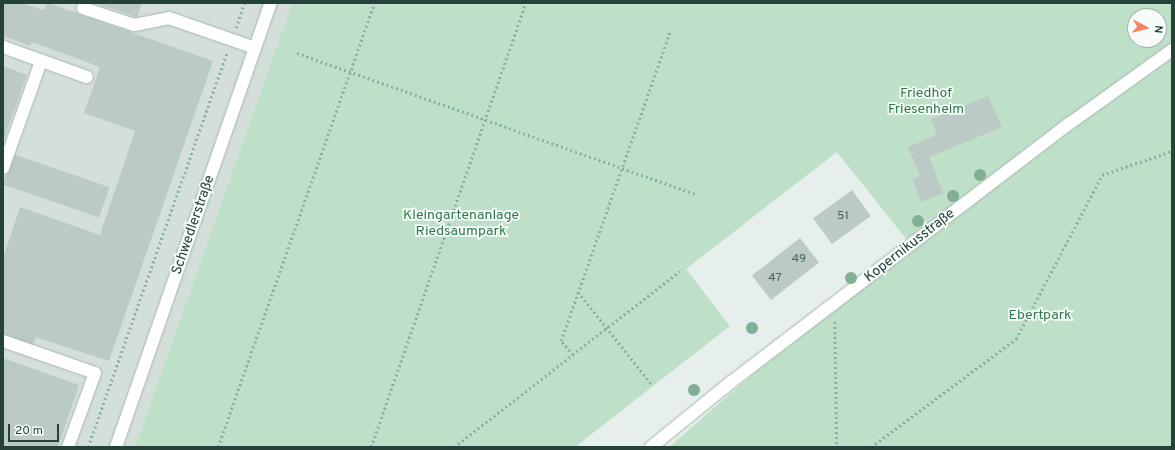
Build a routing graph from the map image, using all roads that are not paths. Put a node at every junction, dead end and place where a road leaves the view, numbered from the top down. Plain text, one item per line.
1 (271, 3) edge
2 (83, 8) dead end
3 (3, 47) edge
4 (256, 48) junction
5 (1172, 50) edge
6 (41, 61) junction
7 (87, 77) dead end
8 (3, 168) edge
9 (3, 340) edge
10 (68, 447) edge
11 (116, 447) edge
12 (651, 447) edge

1 - 4 street, Schwedlerstraße
2 - 4 street
3 - 6 street
4 - 11 street, Schwedlerstraße
5 - 12 street, Kopernikusstraße
6 - 7 street
6 - 8 street
9 - 10 street

